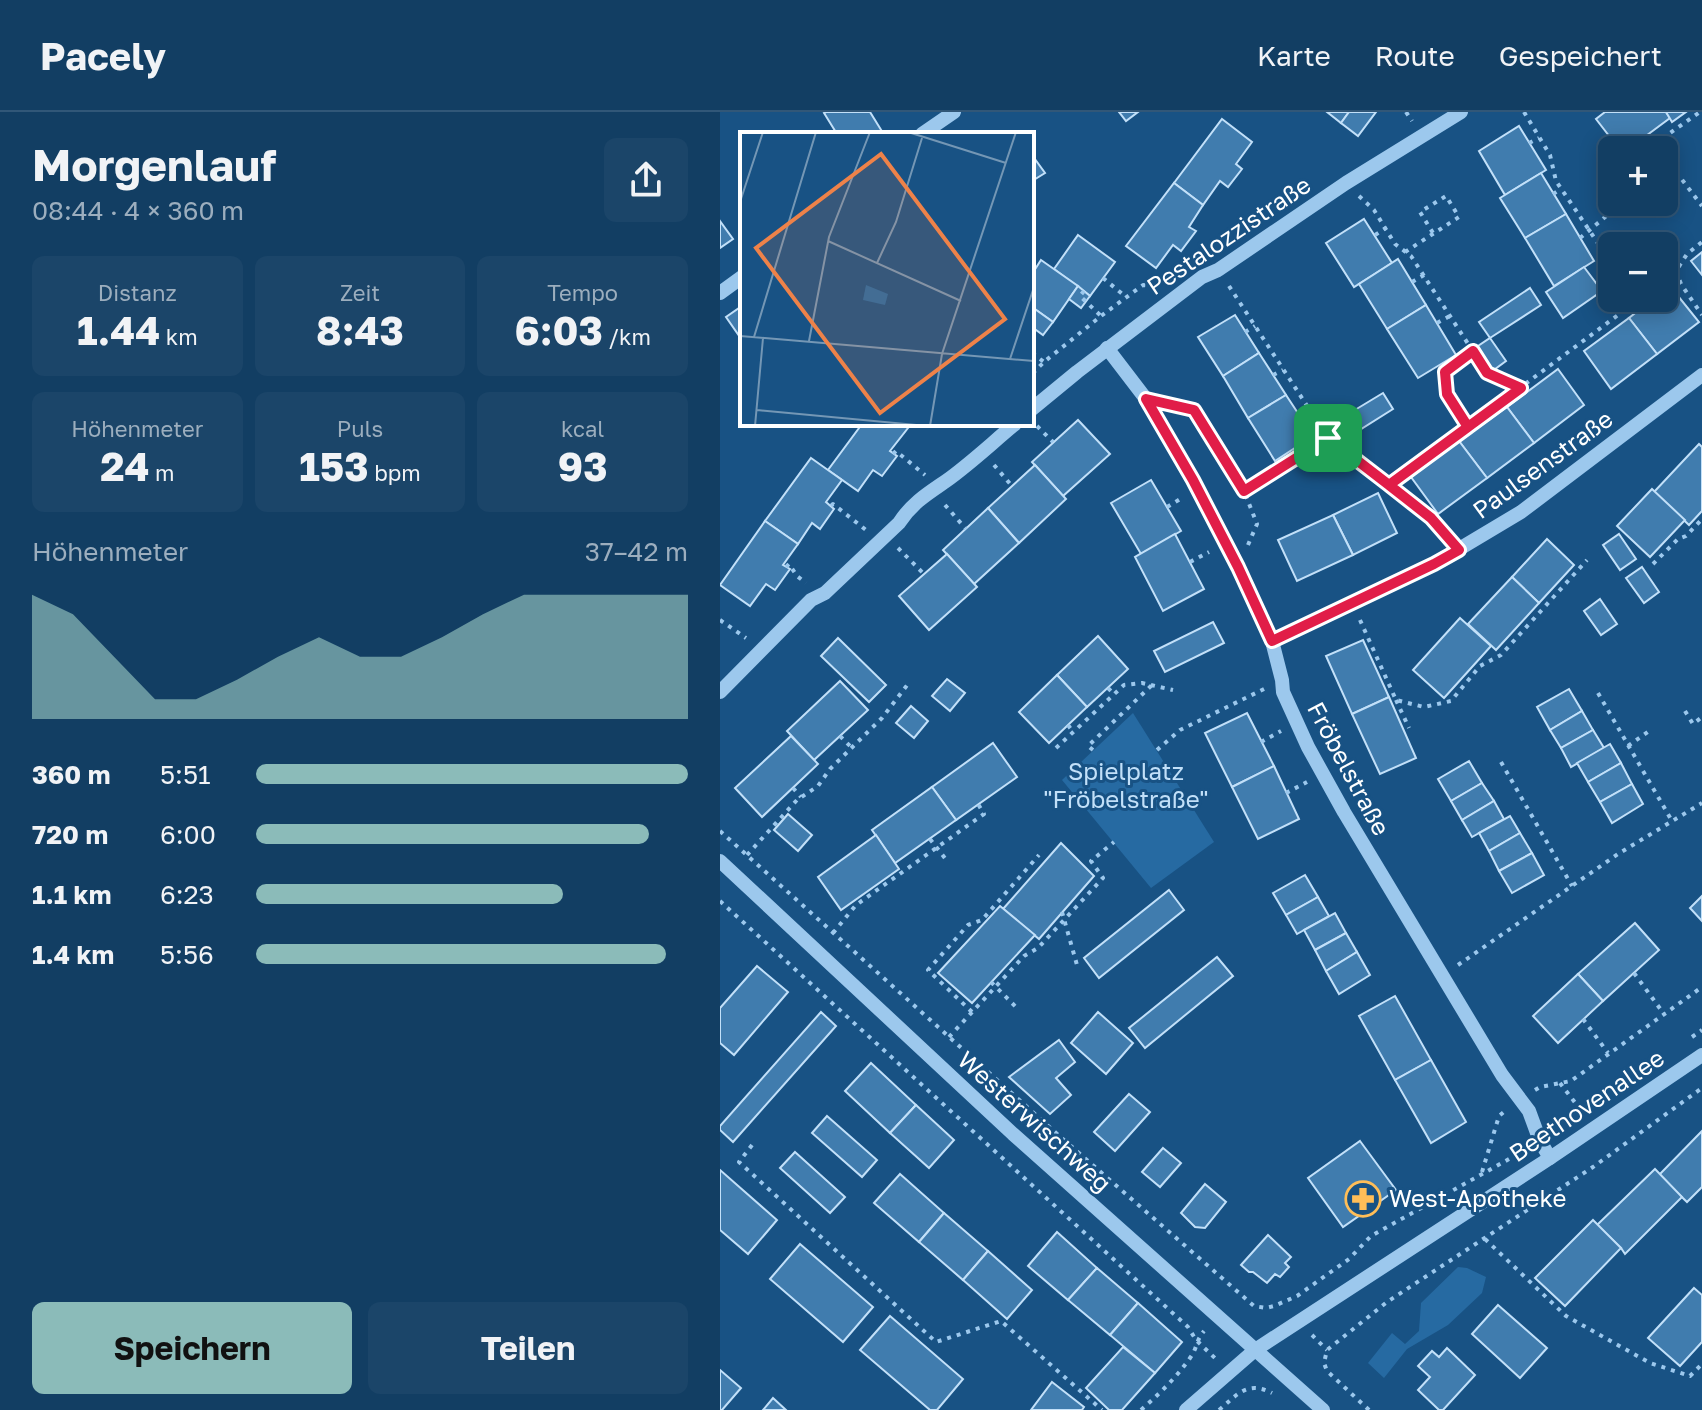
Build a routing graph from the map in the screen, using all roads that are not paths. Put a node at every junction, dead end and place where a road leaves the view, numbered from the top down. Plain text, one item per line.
1 (954, 112) edge
2 (1461, 112) edge
3 (925, 132) edge
4 (740, 278) edge
5 (720, 293) edge
6 (1107, 348) junction
7 (1702, 375) edge
8 (1034, 407) edge
9 (1013, 426) edge
10 (1272, 641) junction
11 (720, 692) edge
12 (720, 861) edge
13 (1702, 1055) edge
14 (1550, 1158) junction
15 (1255, 1350) junction
16 (1186, 1410) edge
17 (1323, 1410) edge

1 - 3 street
2 - 6 street, Pestalozzistraße
4 - 5 street
6 - 8 street, Pestalozzistraße
6 - 10 street, Fröbelstraße
7 - 10 street, Paulsenstraße
9 - 11 street
10 - 14 street, Fröbelstraße
12 - 15 street, Westerwischweg
13 - 14 street, Beethovenallee
14 - 15 street, Beethovenallee
15 - 16 street, Beethovenallee
15 - 17 street, Westerwischweg

